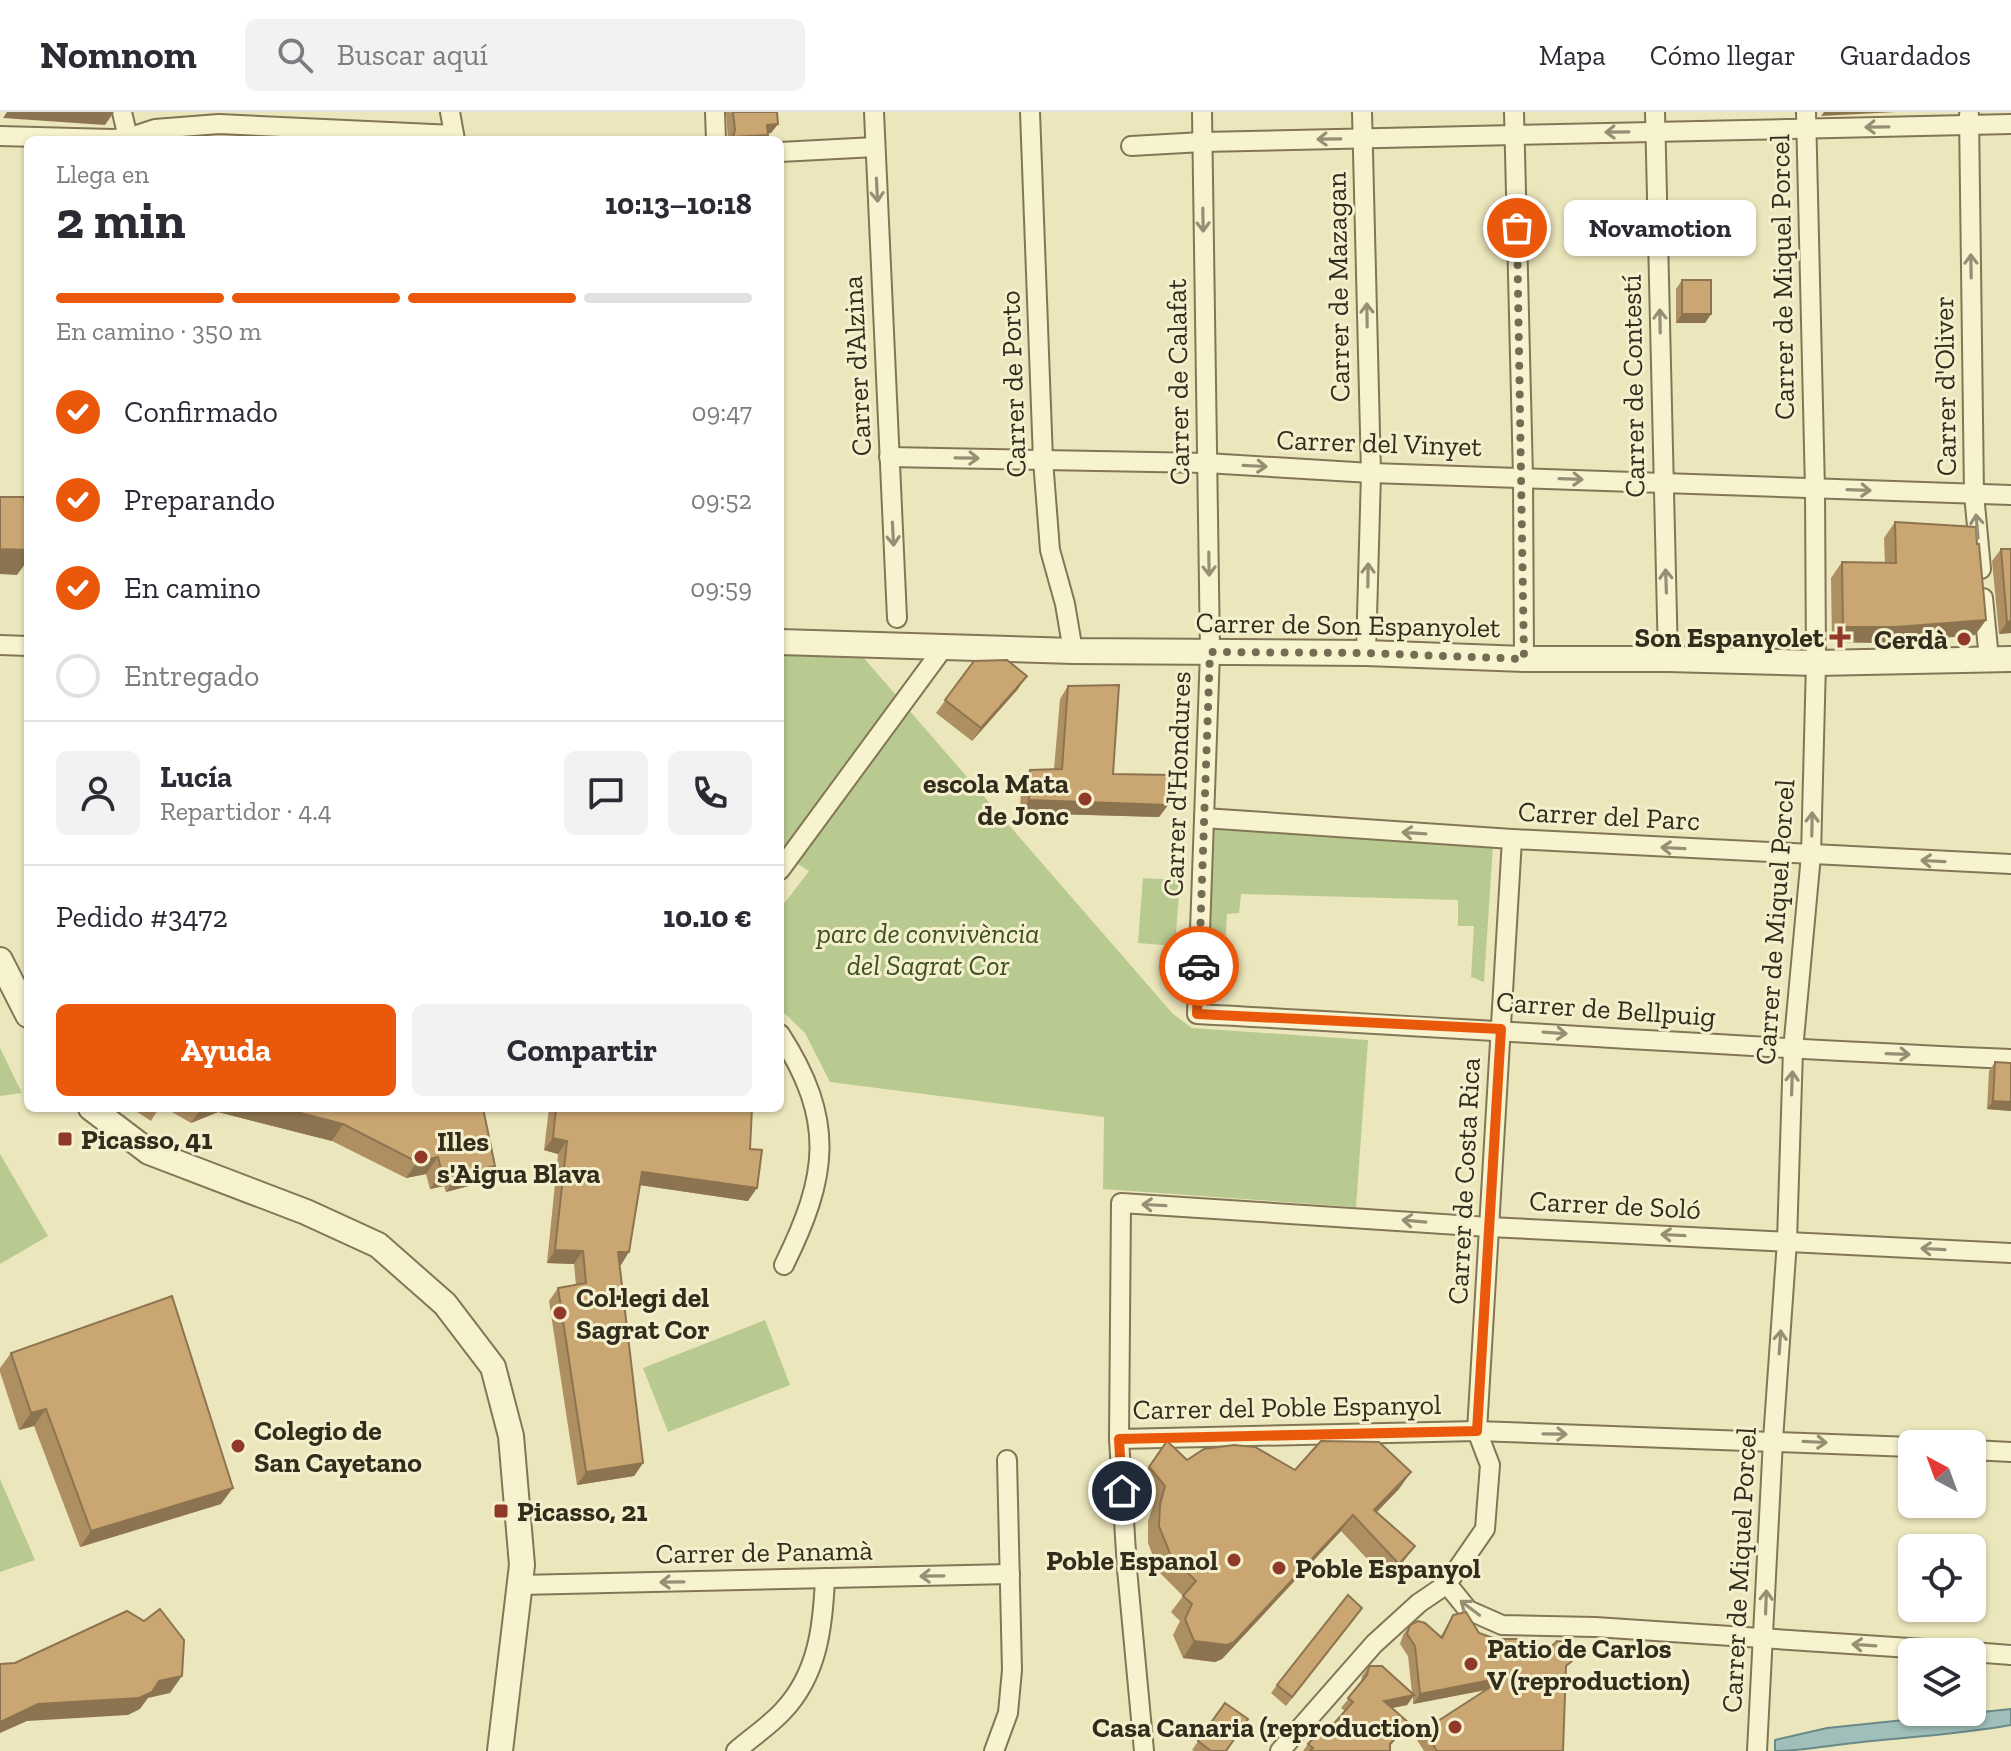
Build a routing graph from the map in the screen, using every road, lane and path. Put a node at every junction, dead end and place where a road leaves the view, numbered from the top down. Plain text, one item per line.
1 (122, 112) edge
2 (450, 112) edge
3 (715, 112) edge
4 (874, 112) edge
5 (1030, 112) edge
6 (1202, 112) edge
7 (1362, 112) edge
8 (1514, 112) edge
9 (1655, 112) edge
10 (1969, 118) edge
11 (1806, 120) edge
12 (2011, 124) edge
13 (1656, 132) junction
14 (1514, 134) junction
15 (0, 136) edge
16 (24, 136) edge
17 (128, 136) edge
18 (134, 136) edge
19 (436, 136) edge
20 (454, 136) edge
21 (716, 136) edge
22 (1362, 138) junction
23 (1202, 142) junction
24 (1131, 146) dead end
25 (875, 147) junction
26 (784, 152) edge
27 (889, 457) junction
28 (1043, 460) junction
29 (1206, 463) junction
30 (1371, 473) junction
31 (1523, 477) junction
32 (1663, 483) junction
33 (1815, 489) junction
34 (1974, 494) junction
35 (2011, 495) edge
36 (897, 618) dead end
37 (784, 642) edge
38 (0, 645) edge
39 (24, 646) edge
40 (944, 647) junction
41 (1073, 651) junction
42 (1210, 652) junction
43 (1366, 653) junction
44 (1524, 659) junction
45 (1668, 659) junction
46 (2000, 659) edge
47 (1816, 663) junction
48 (1204, 818) junction
49 (1512, 839) junction
50 (1811, 855) junction
51 (2011, 864) edge
52 (784, 865) edge
53 (0, 960) edge
54 (24, 1007) edge
55 (1197, 1014) joint
56 (1501, 1029) junction
57 (784, 1042) edge
58 (1793, 1050) junction
59 (2011, 1059) edge
60 (96, 1112) edge
61 (1489, 1227) junction
62 (1787, 1241) junction
63 (2011, 1253) edge
64 (784, 1265) dead end
65 (1477, 1431) junction
66 (1119, 1439) junction
67 (1773, 1440) junction
68 (1898, 1446) edge
69 (1986, 1451) edge
70 (2011, 1452) edge
71 (1007, 1460) dead end
72 (1010, 1574) junction
73 (825, 1578) junction
74 (1447, 1584) junction
75 (519, 1585) junction
76 (1764, 1639) junction
77 (1898, 1647) edge
78 (1986, 1653) edge
79 (2011, 1655) edge
80 (1758, 1743) edge
81 (500, 1751) edge
82 (736, 1751) edge
83 (994, 1751) edge
84 (1144, 1751) edge
85 (1280, 1751) edge

1 - 17 street
2 - 20 street
3 - 21 street
4 - 25 street, Carrer d'Alzina
5 - 28 street, Carrer de Porto
6 - 23 street, Carrer de Calafat
7 - 22 street, Carrer de Mazagan
8 - 14 street
9 - 13 street, Carrer de Contestí
10 -> 11 street
10 - 12 street
34 -> 10 street, Carrer d'Oliver
11 - 13 street
11 - 33 street, Carrer de Miquel Porcel
13 -> 14 street
32 -> 13 street, Carrer de Contestí
14 - 22 street
14 - 31 street
15 - 16 street
18 - 19 street
22 -> 23 street
30 -> 22 street, Carrer de Mazagan
23 - 24 street
23 -> 29 street, Carrer de Calafat
25 - 26 street
25 -> 27 street, Carrer d'Alzina
27 -> 28 street, Carrer del Vinyet
27 -> 36 street, Carrer d'Alzina
28 - 29 street, Carrer del Vinyet
28 - 41 street, Carrer de Porto
29 -> 30 street, Carrer del Vinyet
29 -> 42 street, Carrer de Calafat
30 - 31 street, Carrer del Vinyet
43 -> 30 street, Carrer de Mazagan
31 -> 32 street, Carrer del Vinyet
31 - 44 street
32 - 33 street, Carrer del Vinyet
45 -> 32 street, Carrer de Contestí
33 -> 34 street, Carrer del Vinyet
33 - 47 street, Carrer de Miquel Porcel
34 - 35 street, Carrer del Vinyet
46 -> 34 street, Carrer d'Oliver
37 - 40 street, Carrer de Son Espanyolet
38 - 39 street
40 - 41 street, Carrer de Son Espanyolet
40 - 52 street
41 - 42 street, Carrer de Son Espanyolet
42 - 43 street, Carrer de Son Espanyolet
42 - 48 street, Carrer d'Hondures
43 - 44 street, Carrer de Son Espanyolet
44 - 45 street, Carrer de Son Espanyolet
45 - 47 street, Carrer de Son Espanyolet
46 - 47 street, Carrer de Son Espanyolet
50 -> 47 street, Carrer de Miquel Porcel
49 -> 48 street, Carrer del Parc
48 - 55 street, Carrer d'Hondures
50 -> 49 street, Carrer del Parc
49 - 56 street, Carrer de Costa Rica
51 -> 50 street, Carrer del Parc
50 - 58 street, Carrer de Miquel Porcel
53 - 54 street
55 - 56 street, Carrer de Bellpuig
56 -> 58 street, Carrer de Bellpuig
56 - 61 street, Carrer de Costa Rica
57 - 64 street
58 -> 59 street, Carrer de Bellpuig
62 -> 58 street, Carrer de Miquel Porcel
60 - 75 street
62 -> 61 street, Carrer de Soló
61 - 65 street, Carrer de Costa Rica
61 -> 66 street, Carrer de Soló
63 -> 62 street, Carrer de Soló
67 -> 62 street, Carrer de Miquel Porcel
65 - 66 street, Carrer del Poble Espanyol
65 -> 67 street, Carrer del Poble Espanyol
65 - 74 street, Carrer del Poble Espanyol
66 - 84 street, Carrer del Poble Espanyol
67 -> 68 street, Carrer del Poble Espanyol
76 -> 67 street, Carrer de Miquel Porcel
69 - 70 street
71 - 72 street
72 -> 73 street, Carrer de Panamà
72 - 83 street
73 -> 75 street, Carrer de Panamà
73 - 82 street
76 -> 74 street
74 - 85 street, Carrer del Poble Espanyol
75 - 81 street
77 -> 76 street
76 - 80 street, Carrer de Miquel Porcel
78 - 79 street

